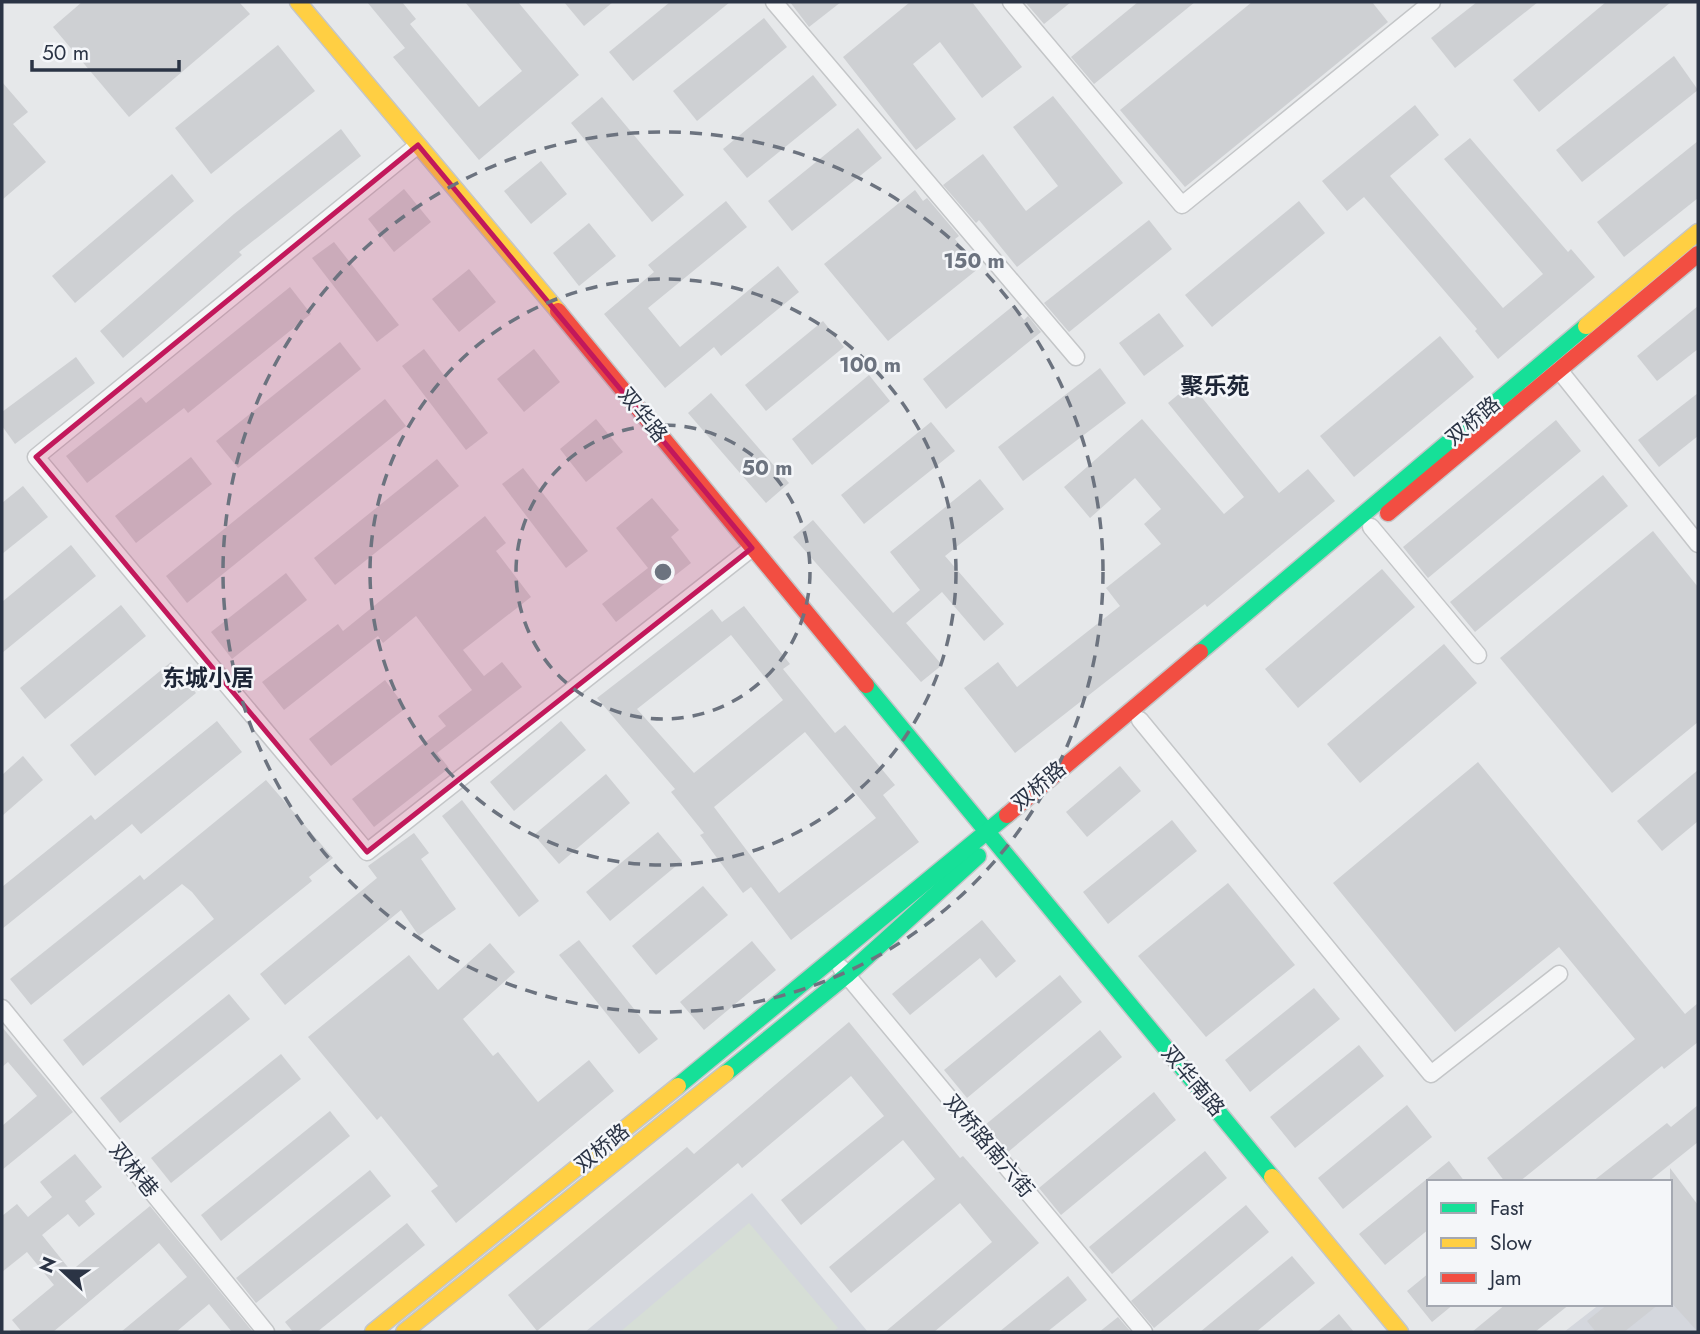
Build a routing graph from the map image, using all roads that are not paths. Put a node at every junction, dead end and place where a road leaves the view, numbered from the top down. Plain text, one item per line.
1 (298, 2) edge
2 (774, 2) edge
3 (1011, 2) edge
4 (1432, 2) edge
5 (418, 145) junction
6 (1698, 232) edge
7 (1698, 254) edge
8 (1076, 357) dead end
9 (1559, 370) junction
10 (1371, 527) junction
11 (1698, 544) edge
12 (752, 548) junction
13 (1478, 654) dead end
14 (1140, 720) junction
15 (990, 836) junction
16 (835, 960) junction
17 (1559, 974) dead end
18 (847, 975) junction
19 (2, 1007) edge
20 (266, 1332) edge
21 (373, 1332) edge
22 (404, 1332) edge
23 (1144, 1332) edge
24 (1400, 1332) edge

1 - 5 main road, 双华路
2 - 8 street
3 - 4 street
5 - 12 main road, 双华路
5 - 12 street
6 - 15 main road, 双桥路
7 - 9 main road, 双桥路
9 - 10 main road, 双桥路
9 - 11 street
10 - 13 street
10 - 14 main road, 双桥路
12 - 15 main road, 双华路
14 - 15 main road, 双桥路
14 - 17 street
15 - 16 main road, 双桥路
15 - 18 main road, 双桥路
15 - 24 main road, 双华南路
16 - 18 street, 双桥路南六街
16 - 21 main road, 双桥路
18 - 22 main road, 双桥路
18 - 23 street, 双桥路南六街
19 - 20 street, 双林巷

